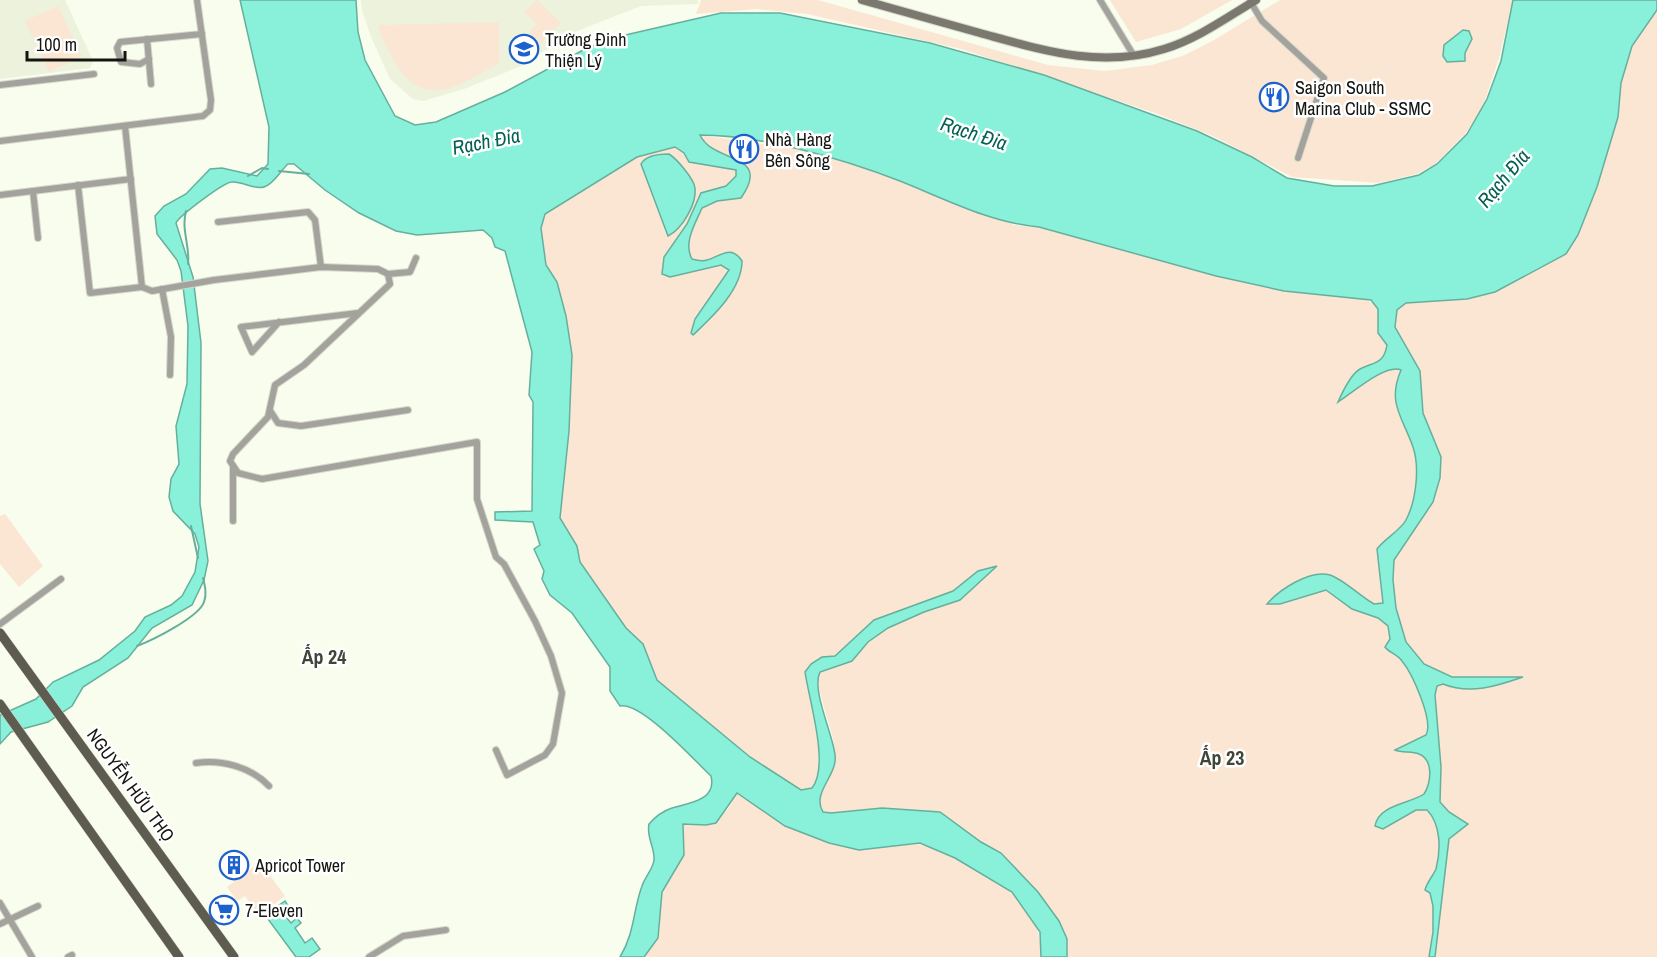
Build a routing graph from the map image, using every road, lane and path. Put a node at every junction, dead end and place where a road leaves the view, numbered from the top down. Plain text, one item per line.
1 (197, 0) edge
2 (861, 0) edge
3 (1100, 0) edge
4 (1252, 1) edge
5 (202, 33) junction
6 (147, 39) junction
7 (1134, 56) junction
8 (149, 59) junction
9 (94, 74) dead end
10 (151, 84) dead end
11 (0, 85) edge
12 (125, 126) junction
13 (0, 141) edge
14 (1298, 158) dead end
15 (131, 179) junction
16 (78, 185) junction
17 (33, 191) junction
18 (0, 195) edge
19 (218, 222) dead end
20 (38, 238) dead end
21 (416, 258) dead end
22 (321, 267) junction
23 (388, 274) junction
24 (142, 287) junction
25 (162, 289) junction
26 (360, 313) junction
27 (279, 322) junction
28 (170, 375) dead end
29 (408, 410) dead end
30 (271, 412) junction
31 (232, 468) junction
32 (233, 521) dead end
33 (61, 579) dead end
34 (0, 624) edge
35 (0, 633) edge
36 (0, 704) edge
37 (496, 750) dead end
38 (196, 763) dead end
39 (269, 786) dead end
40 (0, 903) edge
41 (38, 906) dead end
42 (9, 919) junction
43 (0, 924) edge
44 (446, 930) dead end
45 (32, 957) edge
46 (179, 957) edge
47 (234, 957) edge
48 (369, 957) edge

1 - 5 street
2 - 7 main road
3 - 7 street
4 - 7 main road
4 - 14 street
5 - 6 street
5 - 12 street
6 - 8 street
6 - 8 street
8 - 10 street
9 - 11 street
12 - 13 street
12 - 15 street
15 - 16 street
15 - 24 street
16 - 17 street
16 - 24 street
17 - 18 street
17 - 20 street
19 - 22 street
21 - 23 street
22 - 23 street
22 - 25 street
23 - 26 street
24 - 25 street
25 - 28 street
26 - 27 street
26 - 30 street
27 - 27 street
29 - 30 street
30 - 31 street
31 - 32 street
31 - 37 street
33 - 34 street
35 - 47 main road, NGUYỄN HỮU THỌ
36 - 46 main road
38 - 39 street
40 - 42 street
41 - 42 street
42 - 43 street
42 - 45 street
44 - 48 street

